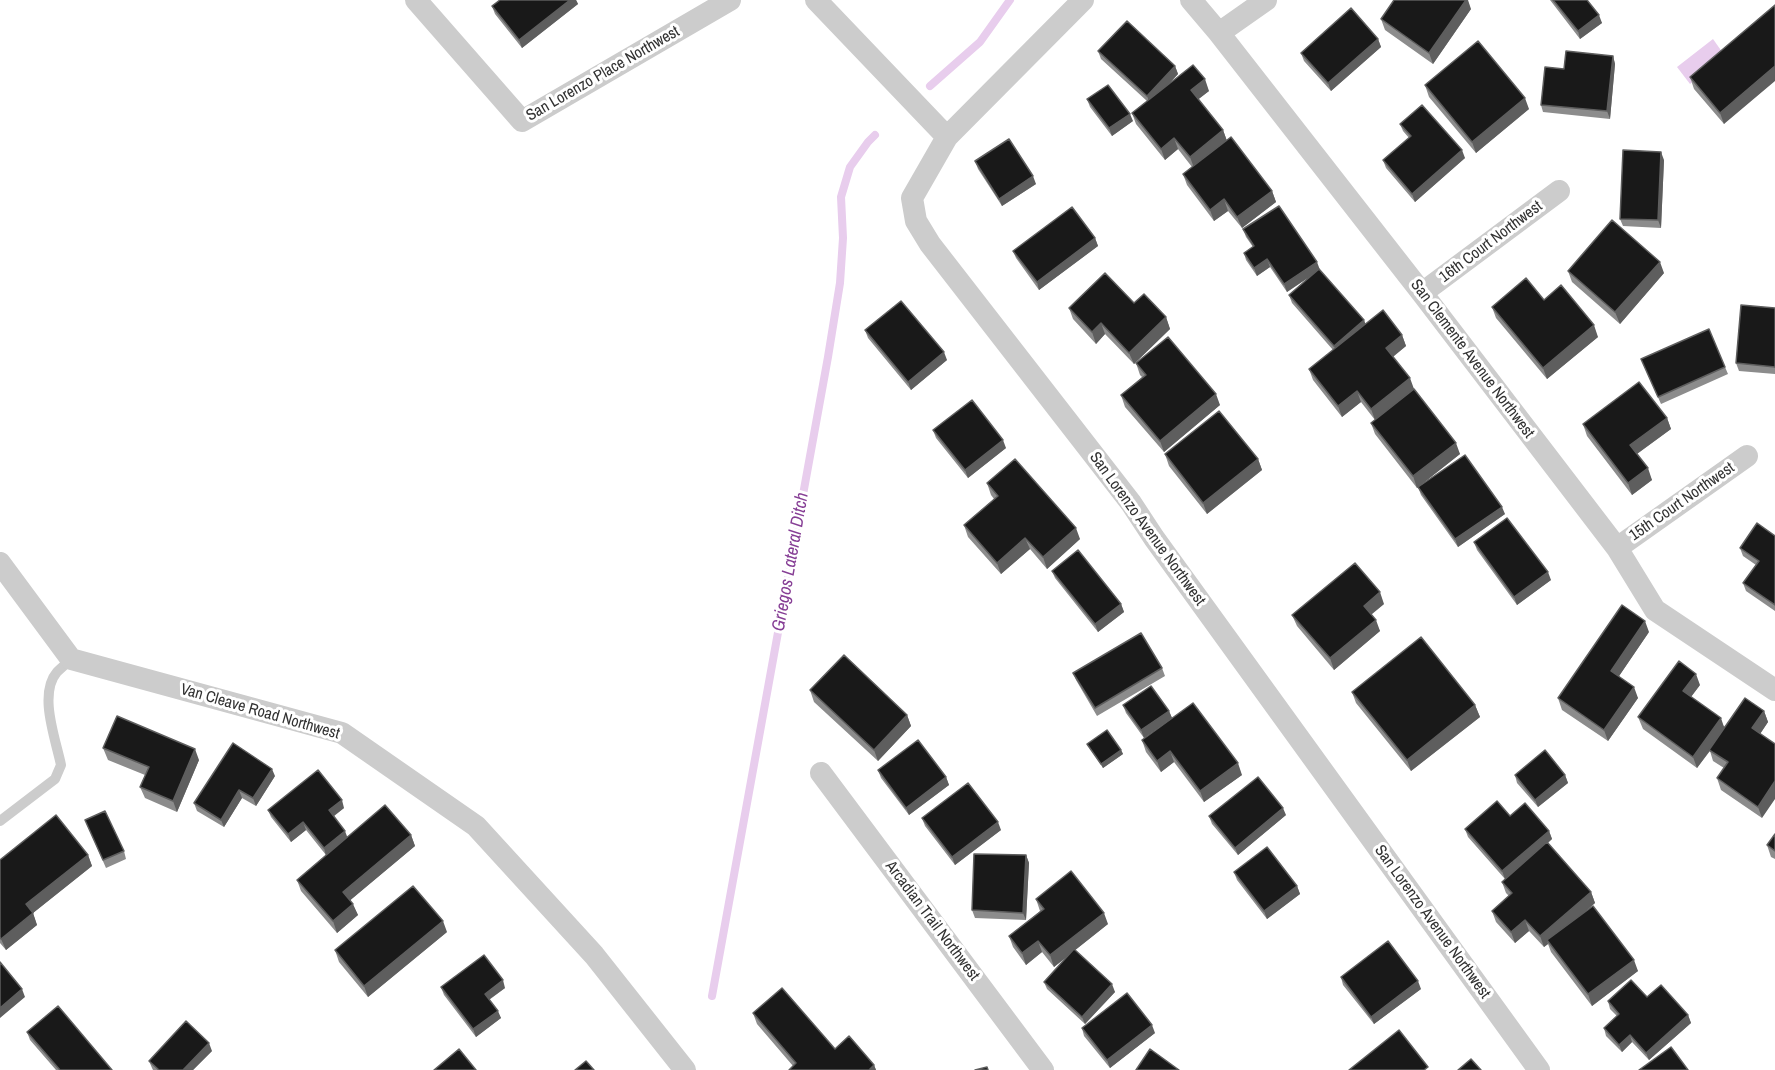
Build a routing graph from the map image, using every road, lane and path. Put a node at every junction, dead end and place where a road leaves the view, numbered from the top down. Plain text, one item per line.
1 (416, 0) edge
2 (730, 0) edge
3 (816, 0) edge
4 (1083, 0) edge
5 (1191, 0) edge
6 (1266, 0) edge
7 (1219, 33) junction
8 (947, 137) junction
9 (1559, 190) dead end
10 (1422, 293) junction
11 (1747, 456) dead end
12 (1617, 548) junction
13 (0, 563) edge
14 (71, 660) junction
15 (1775, 690) edge
16 (821, 773) dead end
17 (0, 821) edge
18 (685, 1070) edge
19 (1043, 1070) edge
20 (1539, 1070) edge

1 - 2 street, San Lorenzo Place Northwest
3 - 8 street
4 - 8 street
5 - 7 street, San Clemente Avenue Northwest
6 - 7 street
7 - 10 street, San Clemente Avenue Northwest
8 - 20 street, San Lorenzo Avenue Northwest
9 - 10 street, 16th Court Northwest
10 - 12 street, San Clemente Avenue Northwest
11 - 12 street, 15th Court Northwest
12 - 15 street, San Clemente Avenue Northwest
13 - 14 street
14 - 17 lane
14 - 18 street, Van Cleave Road Northwest
16 - 19 street, Arcadian Trail Northwest

